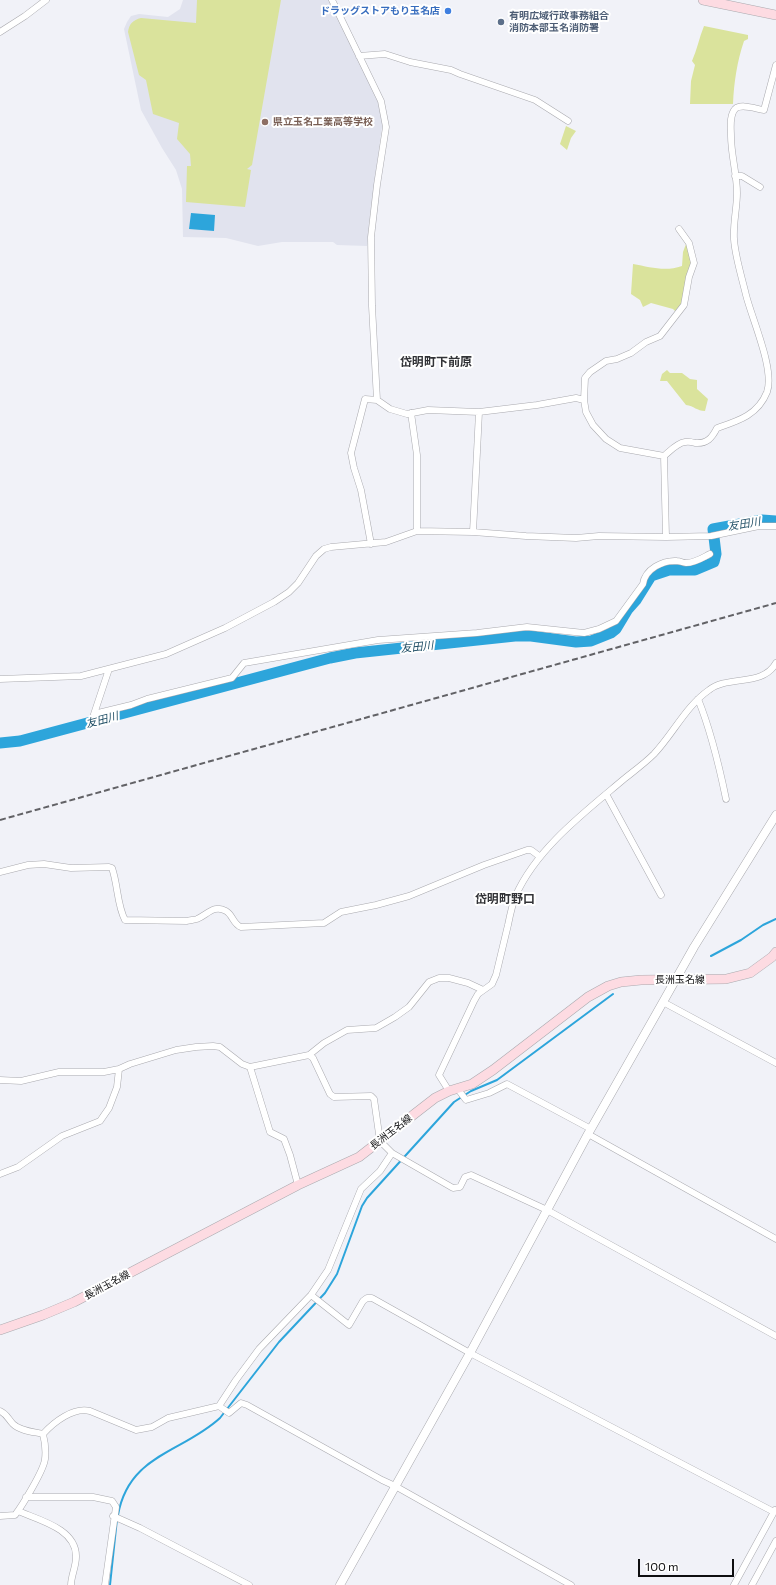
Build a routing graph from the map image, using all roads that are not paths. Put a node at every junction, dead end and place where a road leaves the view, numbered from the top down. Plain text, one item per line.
1 (46, 0) edge
2 (332, 0) edge
3 (703, 0) edge
4 (738, 4) edge
5 (776, 15) edge
6 (0, 32) edge
7 (359, 56) junction
8 (776, 65) edge
9 (568, 121) dead end
10 (735, 176) junction
11 (760, 187) dead end
12 (679, 229) dead end
13 (376, 400) junction
14 (584, 400) junction
15 (479, 412) junction
16 (411, 413) junction
17 (664, 456) junction
18 (776, 526) edge
19 (417, 532) junction
20 (473, 532) junction
21 (666, 537) junction
22 (372, 544) junction
23 (710, 554) dead end
24 (776, 662) edge
25 (109, 669) junction
26 (0, 679) edge
27 (698, 699) junction
28 (606, 794) junction
29 (726, 799) dead end
30 (776, 815) edge
31 (539, 856) junction
32 (0, 872) edge
33 (661, 895) dead end
34 (776, 952) edge
35 (677, 980) junction
36 (483, 990) junction
37 (663, 1002) junction
38 (310, 1055) junction
39 (776, 1063) edge
40 (250, 1066) junction
41 (119, 1069) junction
42 (0, 1080) edge
43 (458, 1093) junction
44 (589, 1132) junction
45 (380, 1141) junction
46 (392, 1153) junction
47 (0, 1174) edge
48 (298, 1186) junction
49 (547, 1210) junction
50 (776, 1239) edge
51 (315, 1299) junction
52 (0, 1330) edge
53 (776, 1336) edge
54 (470, 1353) junction
55 (224, 1409) junction
56 (0, 1411) edge
57 (44, 1434) junction
58 (395, 1486) junction
59 (26, 1497) junction
60 (775, 1510) edge
61 (18, 1511) junction
62 (0, 1516) edge
63 (116, 1517) junction
64 (776, 1541) edge
65 (71, 1585) edge
66 (105, 1585) edge
67 (249, 1585) edge
68 (340, 1585) edge
69 (571, 1585) edge
70 (734, 1585) edge
71 (752, 1585) edge

1 - 6 street
2 - 7 street
3 - 4 main road
4 - 5 main road
7 - 9 street
7 - 13 street
8 - 10 street
10 - 11 street
10 - 17 street
12 - 14 street
13 - 16 street
13 - 22 street
14 - 15 street
14 - 17 street
15 - 16 street
15 - 20 street
16 - 19 street
17 - 21 street
18 - 21 street
19 - 20 street
19 - 22 street
20 - 21 street
22 - 25 street
23 - 25 street
24 - 27 street
25 - 26 street
27 - 28 street
27 - 29 street
28 - 31 street
28 - 33 street
30 - 35 street
31 - 32 street
31 - 36 street
34 - 35 main road, 長洲玉名線
35 - 37 street
35 - 43 main road, 長洲玉名線
36 - 38 street
36 - 43 street
37 - 39 street
37 - 44 street
38 - 40 street
38 - 45 street
40 - 41 street
40 - 48 street
41 - 42 street
41 - 47 street
43 - 44 street
43 - 45 main road, 長洲玉名線
44 - 49 street
44 - 50 street
45 - 46 street
45 - 48 main road, 長洲玉名線
46 - 49 street
46 - 51 street
48 - 52 main road, 長洲玉名線
49 - 53 street
49 - 54 street
51 - 54 street
51 - 55 street
54 - 58 street
54 - 60 street
55 - 57 street
55 - 58 street
56 - 57 street
57 - 59 street
58 - 68 street
58 - 69 street
59 - 61 street
59 - 63 street
60 - 70 street
61 - 62 street
61 - 65 street
63 - 66 street
63 - 67 street
64 - 71 street

